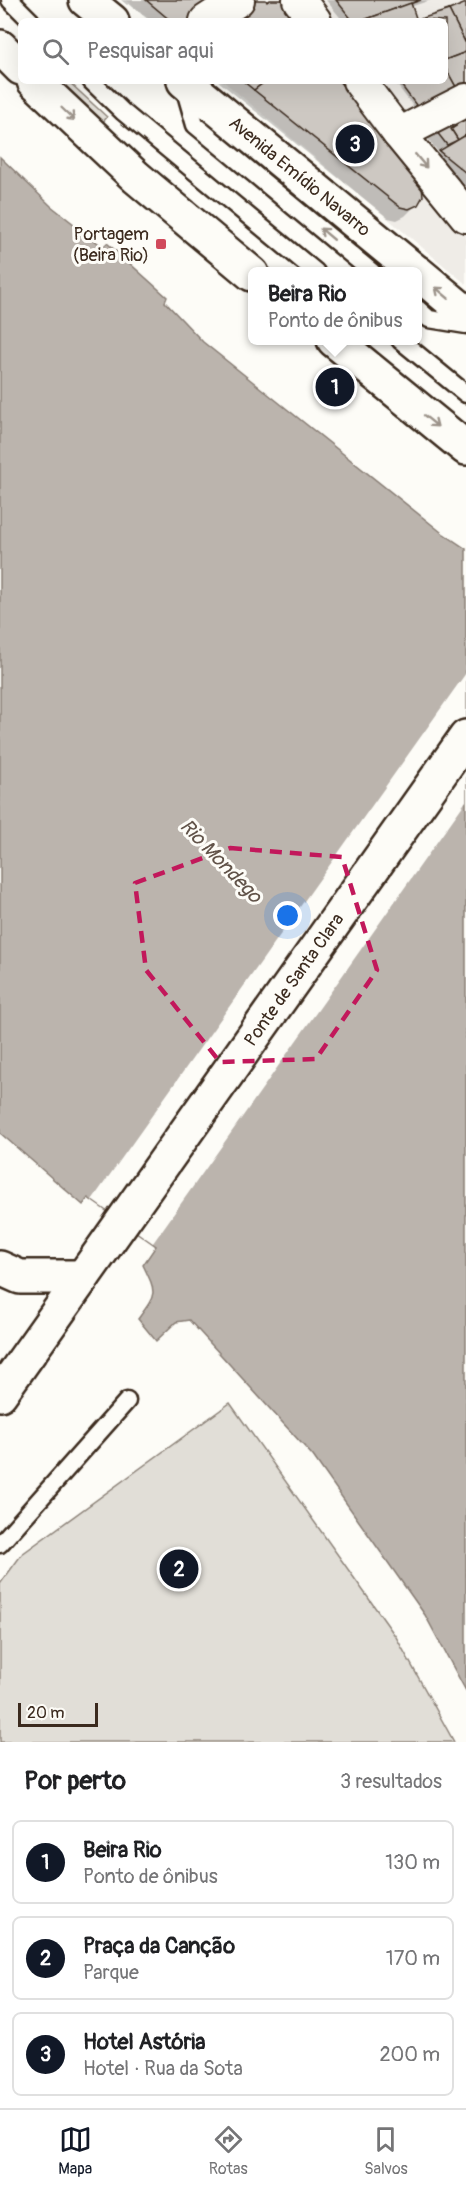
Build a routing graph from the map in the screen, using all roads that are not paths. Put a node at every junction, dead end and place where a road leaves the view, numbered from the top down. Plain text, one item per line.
1 (10, 0) edge
2 (86, 0) edge
3 (238, 0) edge
4 (299, 0) edge
5 (28, 18) edge
6 (107, 18) edge
7 (211, 18) edge
8 (313, 18) edge
9 (0, 47) edge
10 (18, 65) edge
11 (37, 84) edge
12 (95, 84) edge
13 (184, 84) edge
14 (187, 84) edge
15 (361, 84) edge
16 (466, 100) edge
17 (399, 134) junction
18 (465, 213) edge
19 (309, 267) edge
20 (366, 267) edge
21 (411, 267) edge
22 (248, 271) edge
23 (422, 276) edge
24 (422, 313) edge
25 (466, 314) edge
26 (466, 326) edge
27 (340, 345) edge
28 (406, 345) edge
29 (466, 394) edge
30 (466, 448) edge
31 (466, 737) edge
32 (0, 1268) edge
33 (83, 1277) junction
34 (0, 1394) edge
35 (127, 1401) dead end
36 (0, 1544) edge

1 - 5 lane
2 - 6 main road
3 - 7 street
4 - 8 street
9 - 10 main road
11 -> 22 main road
12 - 19 lane
20 -> 13 lane
14 - 21 main road, Avenida Emídio Navarro
15 - 17 street
16 - 17 street
17 -> 18 street
25 -> 23 main road, Avenida Emídio Navarro
24 - 26 lane
27 -> 30 main road
28 - 29 lane
31 - 33 main road, Ponte de Santa Clara
32 - 33 main road
33 - 34 main road, Ponte de Santa Clara
35 - 36 lane

